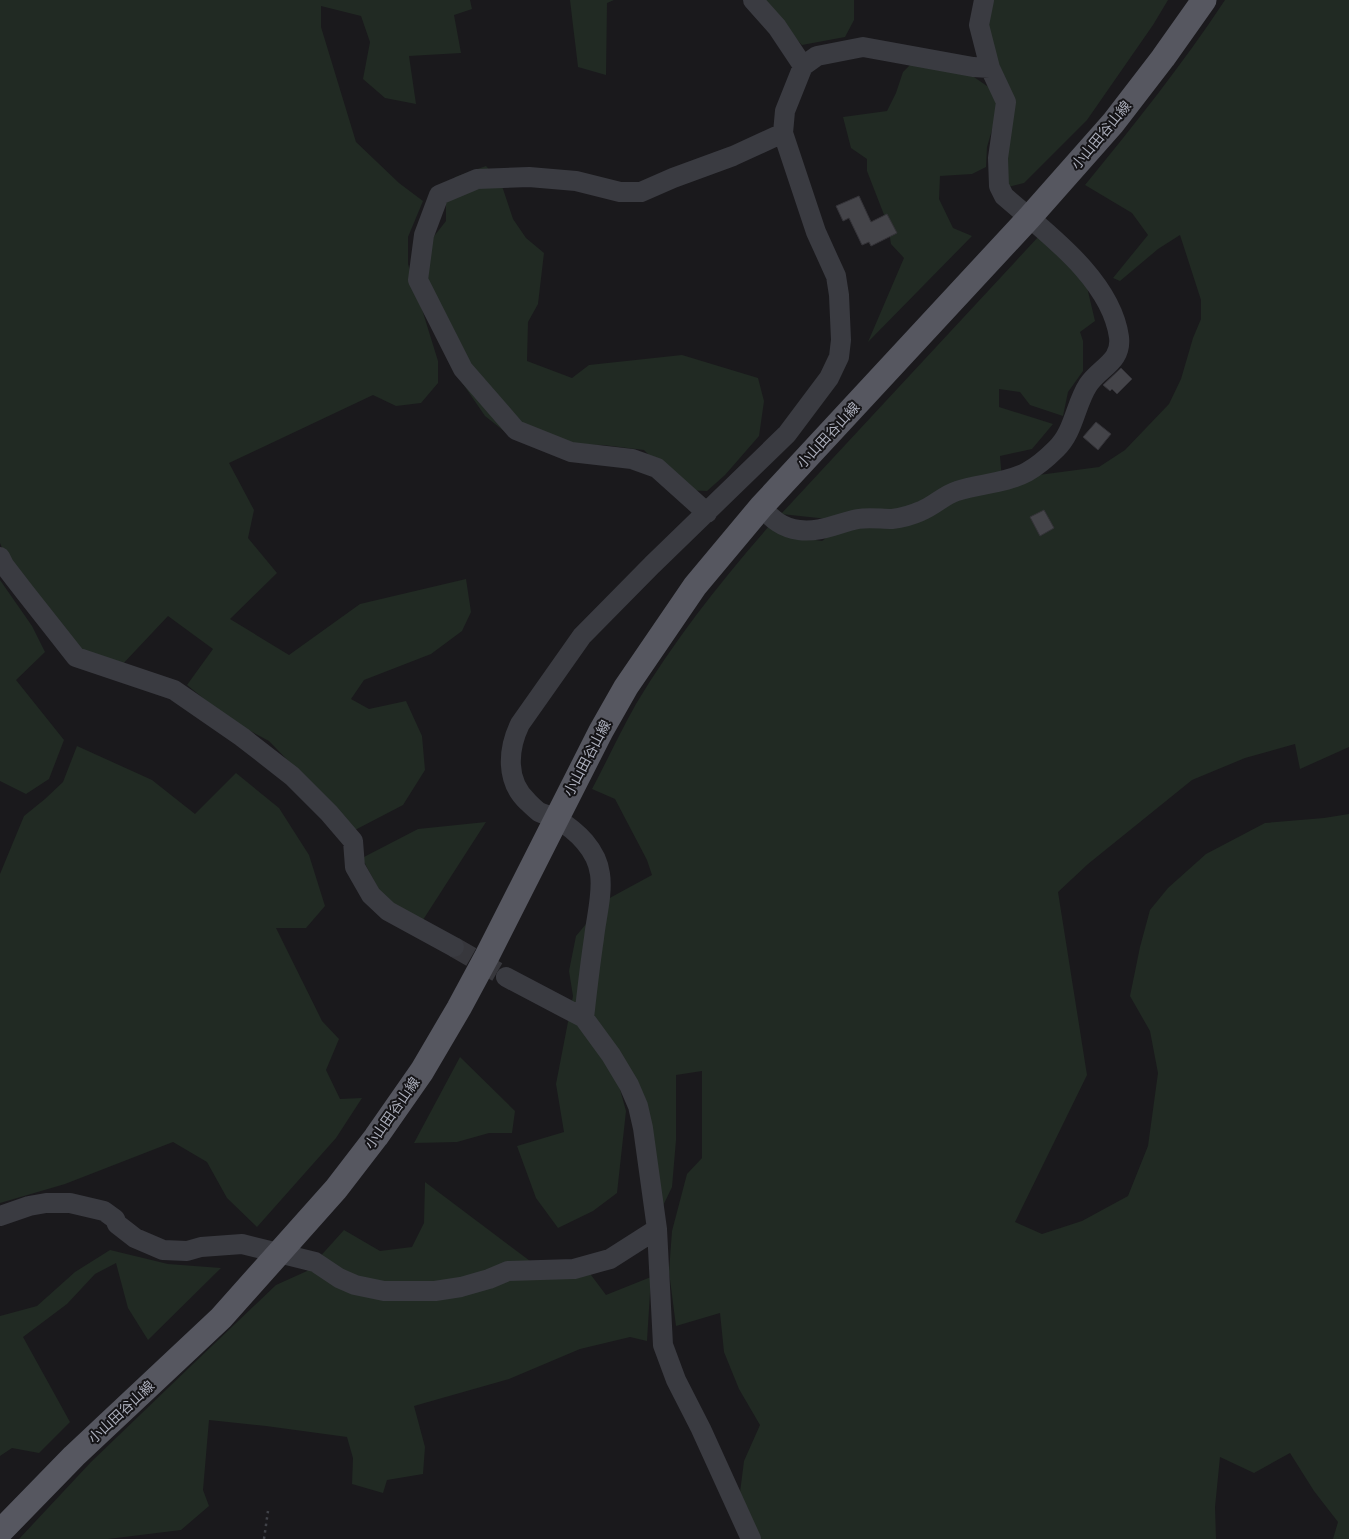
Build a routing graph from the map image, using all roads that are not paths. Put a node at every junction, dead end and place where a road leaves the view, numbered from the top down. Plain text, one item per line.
1 (753, 0) edge
2 (984, 0) edge
3 (1204, 0) edge
4 (803, 66) junction
5 (990, 68) junction
6 (783, 132) junction
7 (1029, 218) junction
8 (761, 507) junction
9 (707, 513) junction
10 (0, 557) edge
11 (556, 818) junction
12 (454, 947) tunnel mouth
13 (506, 978) tunnel mouth
14 (584, 1018) junction
15 (0, 1216) edge
16 (656, 1229) junction
17 (279, 1254) junction
18 (0, 1532) edge
19 (751, 1539) edge

1 - 4 street
2 - 5 street
3 - 7 main road, 小山田谷山線
4 - 5 street
4 - 6 street
5 - 7 street
6 - 9 street
6 - 9 street
7 - 8 main road, 小山田谷山線
7 - 8 street
8 - 11 main road, 小山田谷山線
9 - 11 street
10 - 12 street
11 - 14 street
11 - 17 main road, 小山田谷山線
13 - 14 street
14 - 16 street
15 - 17 street
16 - 17 street
16 - 19 street
17 - 18 main road, 小山田谷山線

